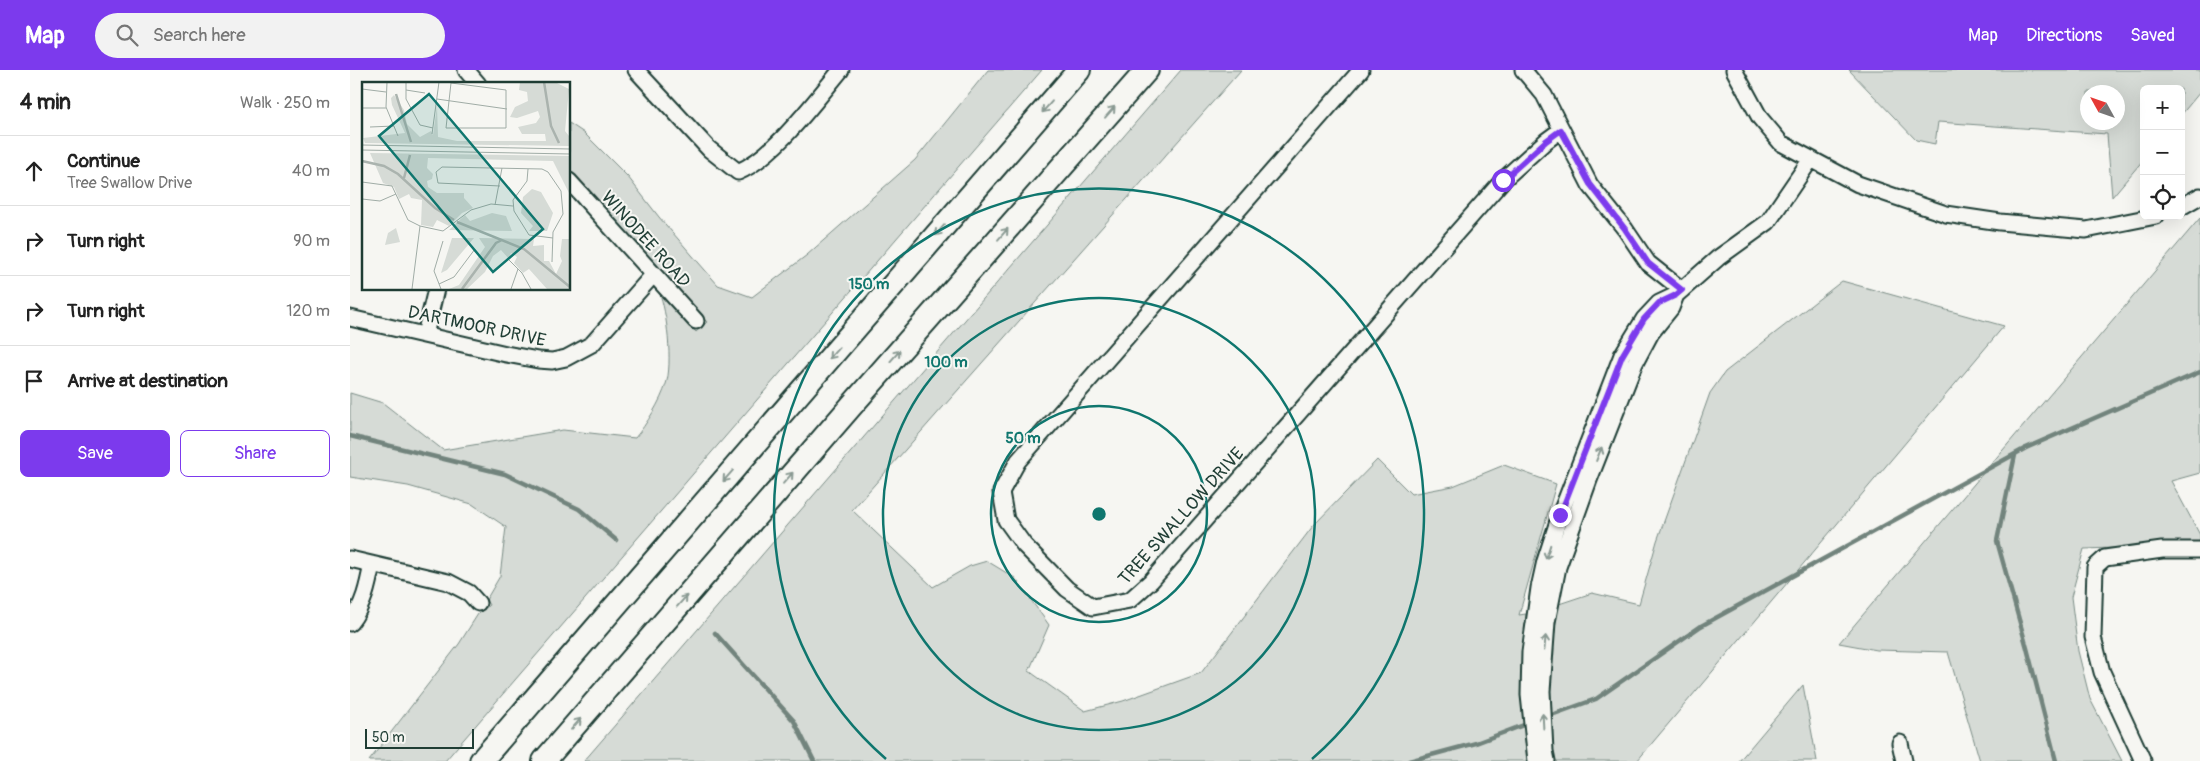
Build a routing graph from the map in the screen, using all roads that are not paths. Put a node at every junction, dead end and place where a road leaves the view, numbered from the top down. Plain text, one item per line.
1 (466, 70) edge
2 (636, 70) edge
3 (841, 70) edge
4 (1079, 70) edge
5 (1147, 70) edge
6 (1361, 70) edge
7 (1524, 70) edge
8 (1734, 70) edge
9 (476, 82) edge
10 (1561, 130) junction
11 (1811, 159) junction
12 (570, 183) edge
13 (2200, 196) edge
14 (2185, 205) edge
15 (2140, 219) edge
16 (653, 275) junction
17 (436, 290) edge
18 (1679, 292) junction
19 (350, 318) edge
20 (696, 321) dead end
21 (425, 335) junction
22 (2199, 551) edge
23 (350, 558) edge
24 (372, 564) junction
25 (478, 603) dead end
26 (350, 623) edge
27 (1900, 743) dead end
28 (1540, 757) edge
29 (482, 761) edge
30 (544, 761) edge
31 (1904, 761) edge
32 (2143, 761) edge

1 - 9 street
2 - 3 street
4 -> 29 highway
30 -> 5 highway
6 - 10 street, TREE SWALLOW DRIVE
7 - 10 street
8 - 11 street
10 - 18 street
11 - 15 street
11 - 18 street
12 - 16 street, WINODEE ROAD
13 - 14 street
16 - 20 street, WINODEE ROAD
16 - 21 street, DARTMOOR DRIVE
17 - 21 street
18 - 28 street
19 - 21 street, DARTMOOR DRIVE
22 - 32 street
23 - 24 street
24 - 25 street
24 - 26 street
27 - 31 street

